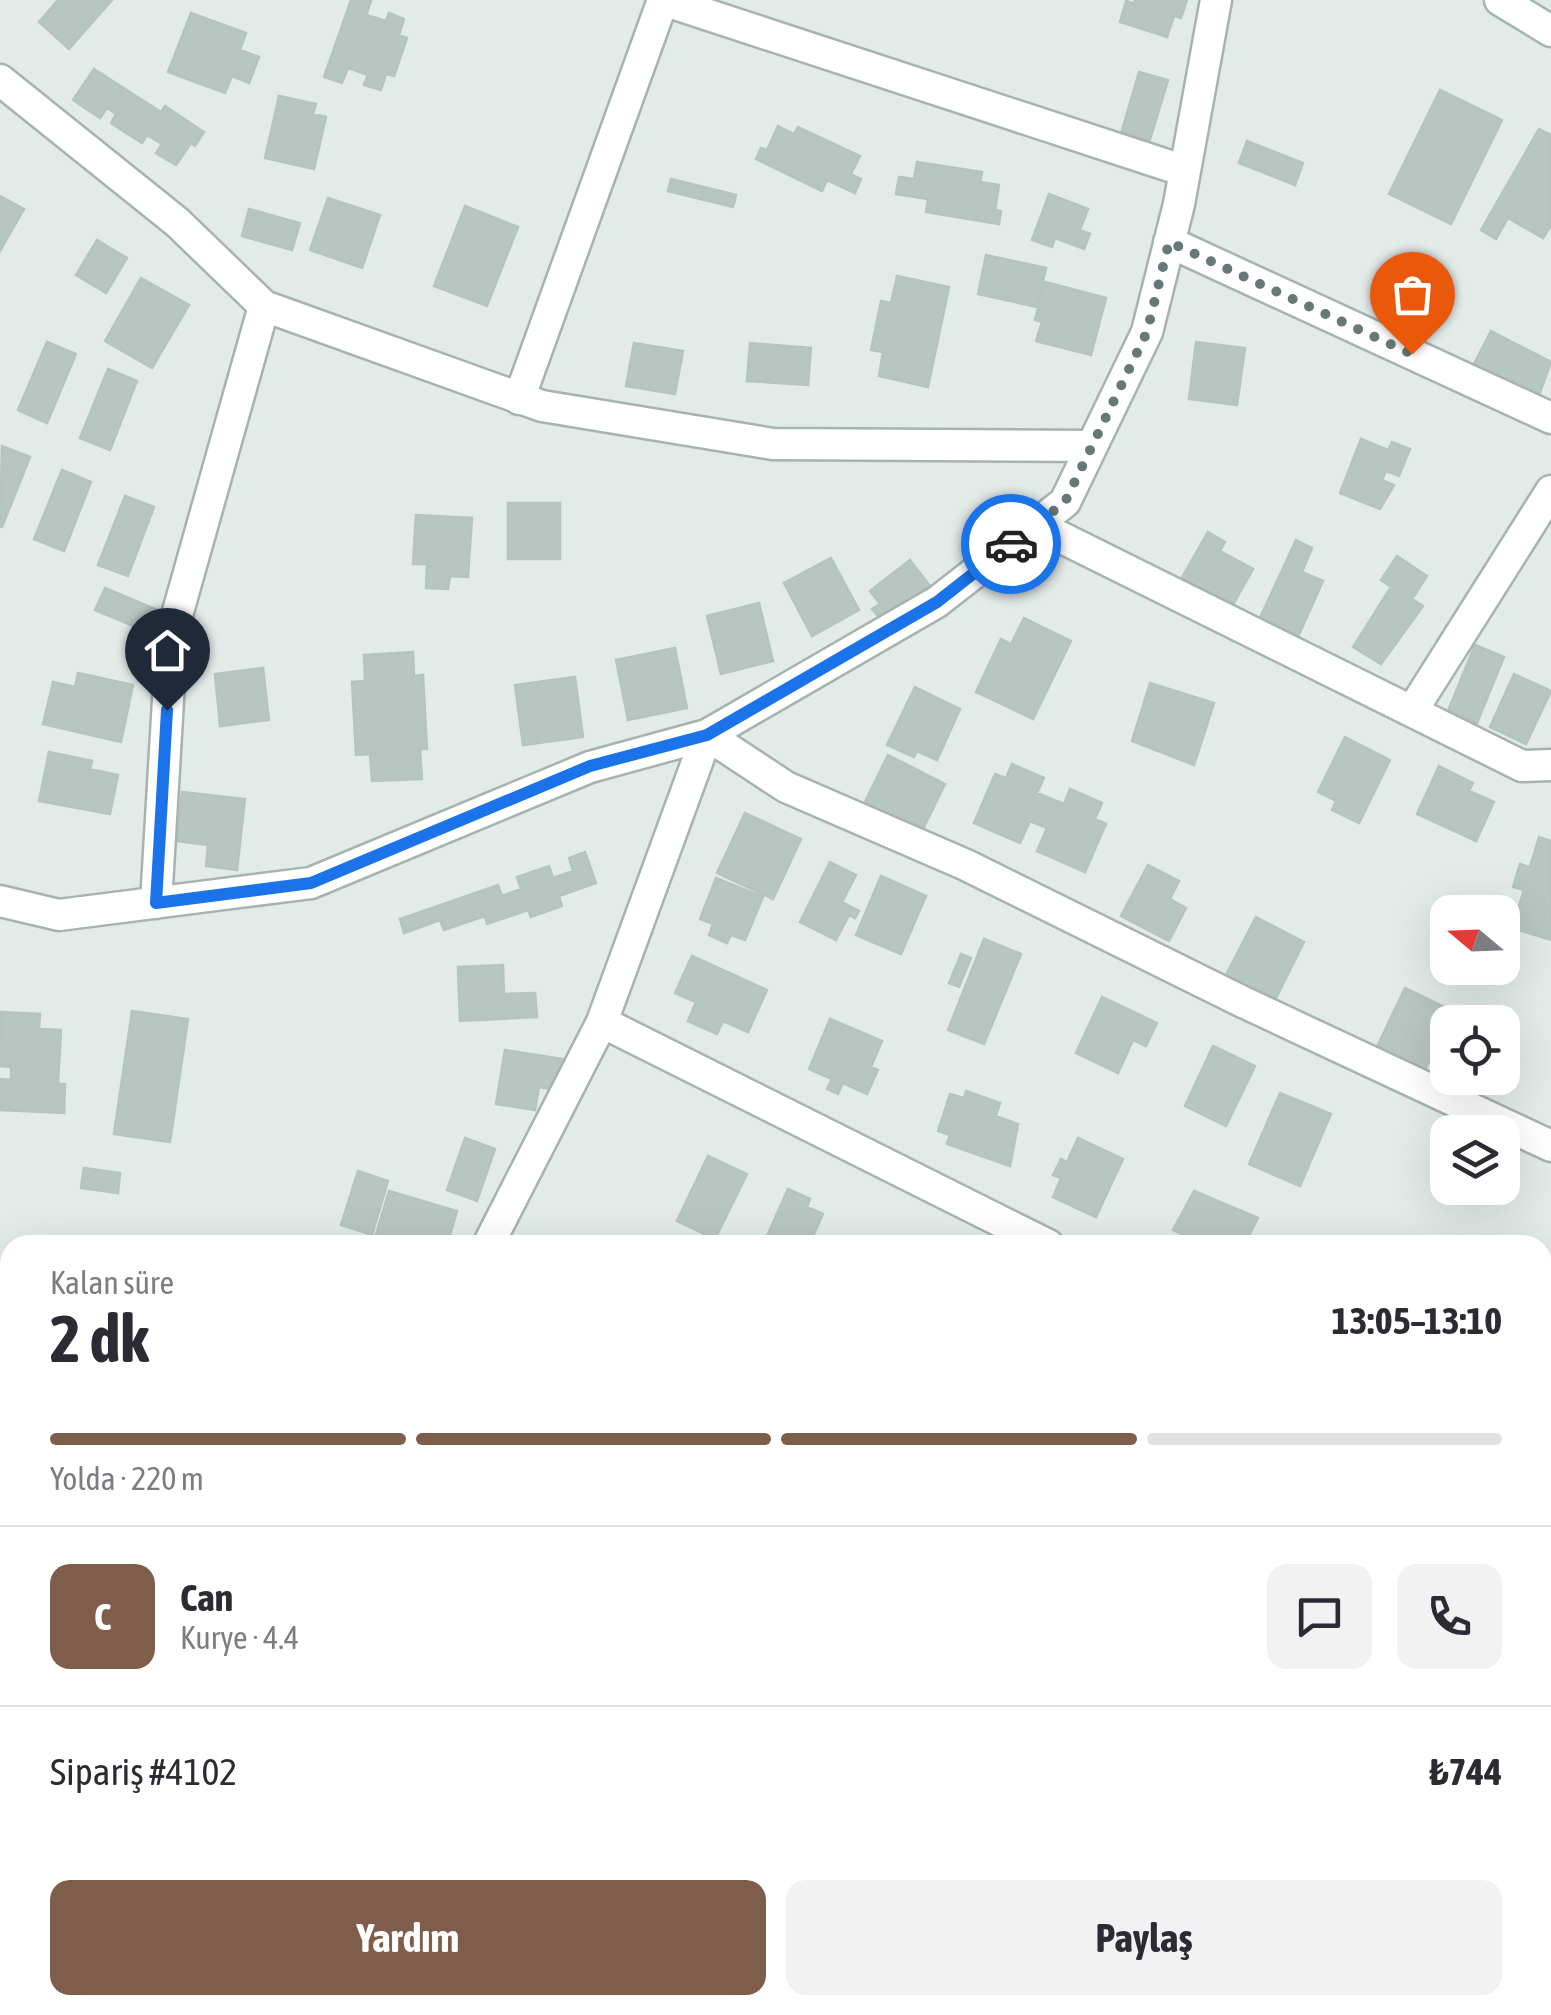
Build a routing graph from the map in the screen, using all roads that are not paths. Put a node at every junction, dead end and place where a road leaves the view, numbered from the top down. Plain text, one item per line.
1 (665, 0) edge
2 (1216, 0) edge
3 (1500, 0) edge
4 (1551, 31) edge
5 (0, 80) edge
6 (1185, 172) junction
7 (1169, 242) junction
8 (264, 306) junction
9 (520, 399) junction
10 (1551, 418) edge
11 (1092, 446) junction
12 (1551, 491) edge
13 (1036, 525) junction
14 (1412, 711) junction
15 (707, 735) junction
16 (1551, 765) edge
17 (0, 901) edge
18 (156, 903) junction
19 (602, 1022) junction
20 (1551, 1146) edge
21 (493, 1235) edge
22 (1028, 1235) edge

1 - 6 street
1 - 9 street
2 - 6 street
3 - 4 street
5 - 8 street
6 - 7 street
7 - 10 street
7 - 11 street
8 - 9 street
8 - 18 street
9 - 11 street
11 - 13 street
12 - 14 street
13 - 14 street
13 - 15 street
14 - 16 street
15 - 18 street
15 - 19 street
15 - 20 street
17 - 18 street
19 - 21 street
19 - 22 street

